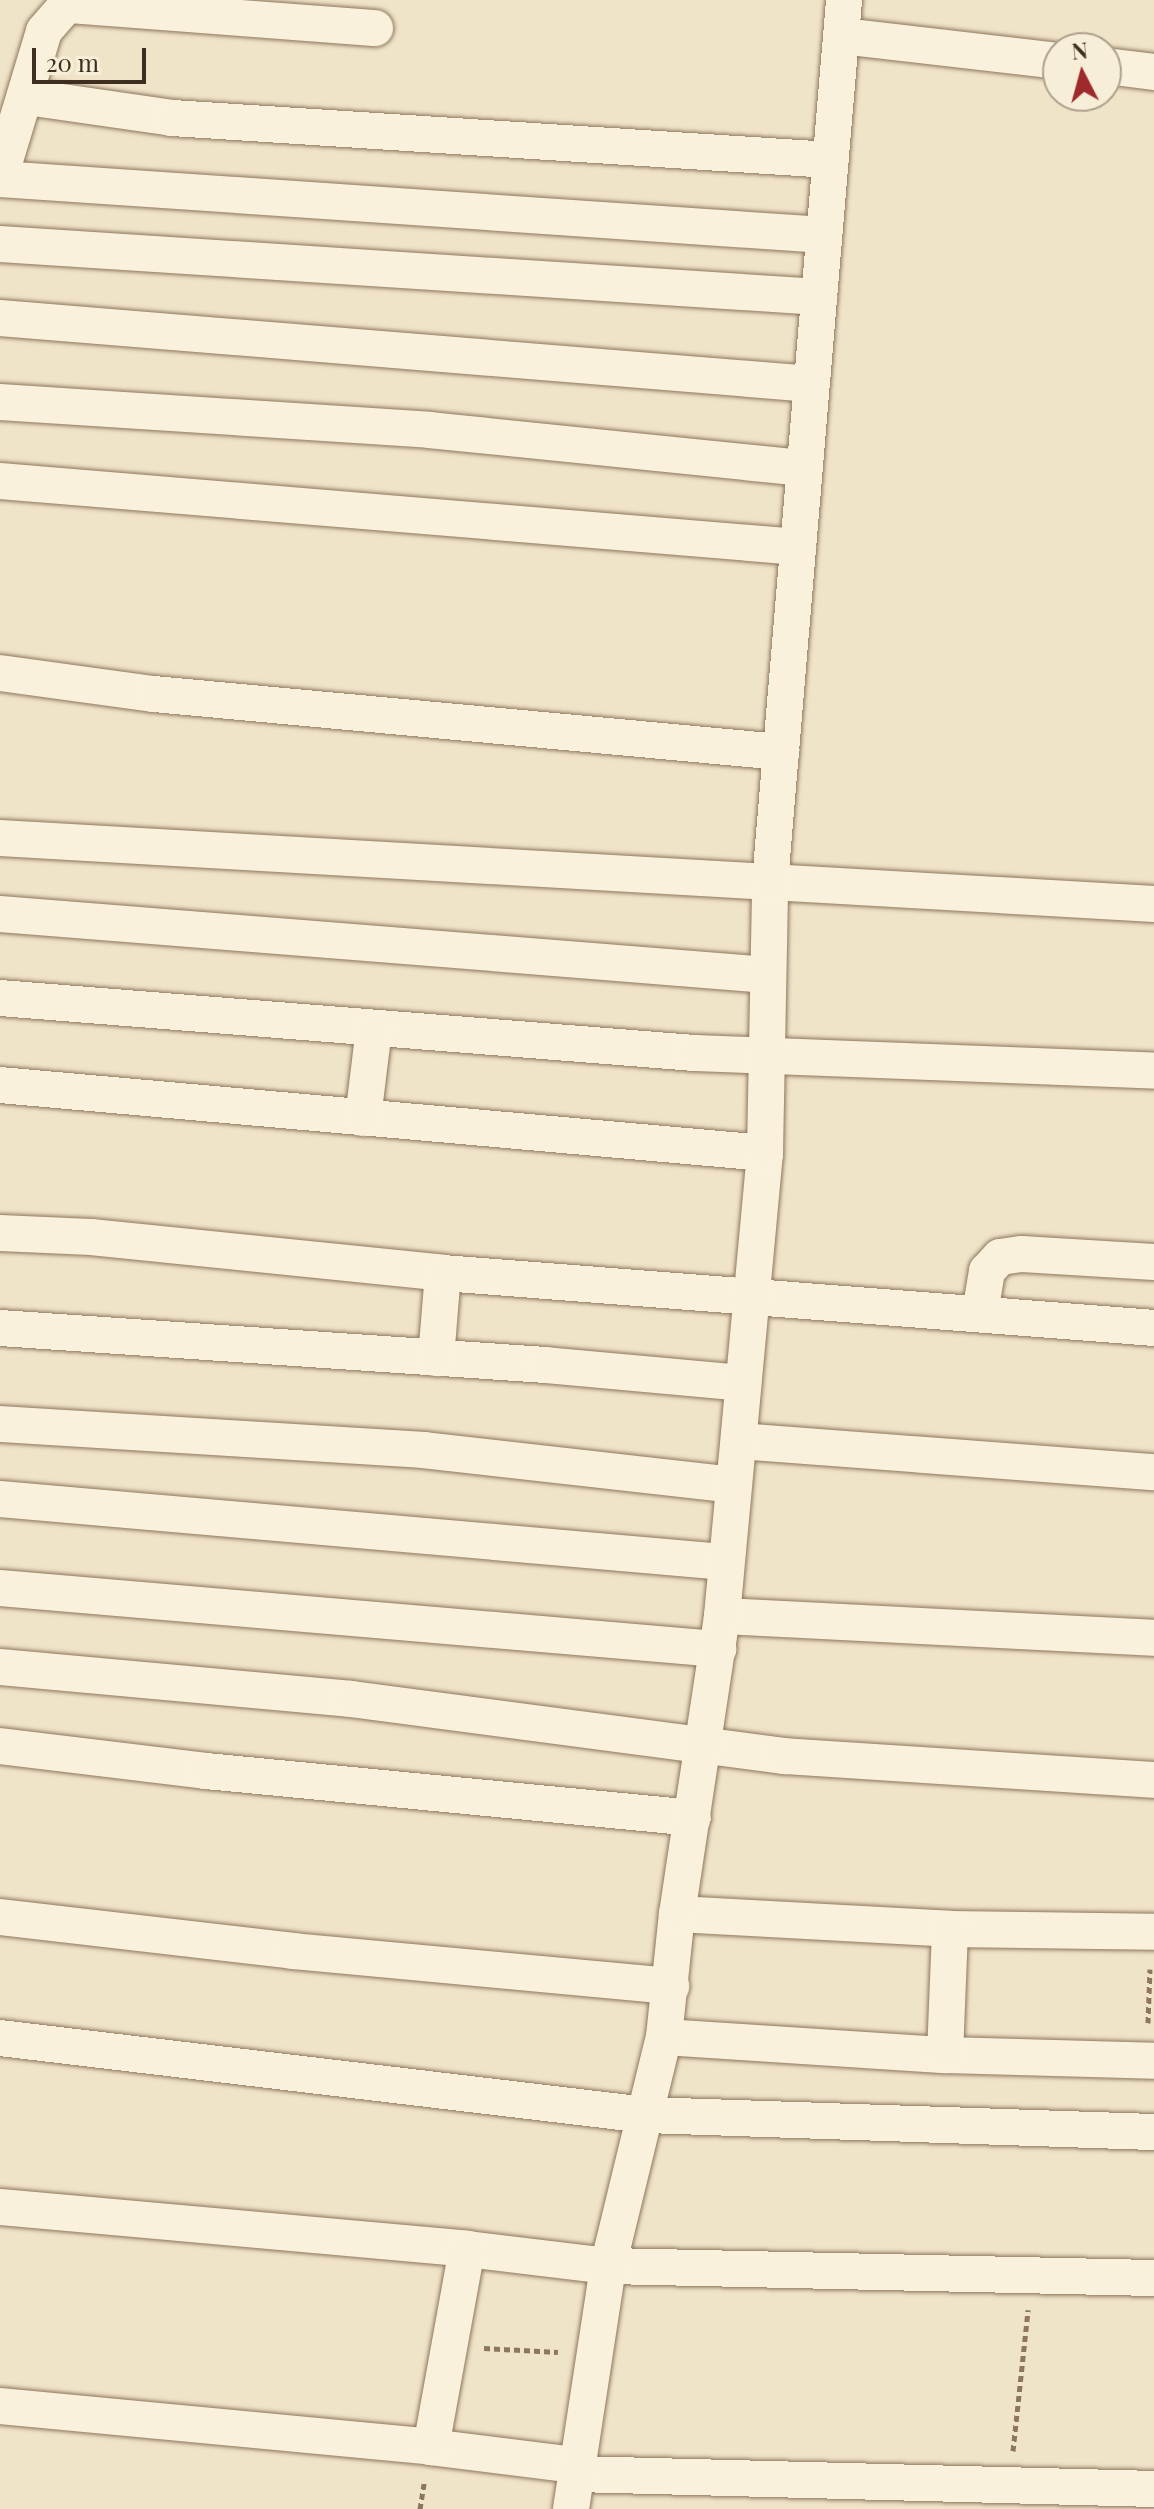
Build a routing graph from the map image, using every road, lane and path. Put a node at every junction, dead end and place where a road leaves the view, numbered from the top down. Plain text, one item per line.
1 (844, 0) edge
2 (69, 2) edge
3 (375, 28) dead end
4 (842, 36) junction
5 (1042, 59) edge
6 (1122, 68) edge
7 (1154, 72) edge
8 (27, 97) junction
9 (831, 160) junction
10 (0, 178) edge
11 (824, 235) junction
12 (0, 244) edge
13 (819, 297) junction
14 (0, 318) edge
15 (811, 384) junction
16 (0, 402) edge
17 (804, 468) junction
18 (0, 481) edge
19 (798, 547) junction
20 (0, 673) edge
21 (781, 752) junction
22 (0, 838) edge
23 (770, 882) junction
24 (1154, 904) edge
25 (0, 914) edge
26 (768, 975) junction
27 (0, 998) edge
28 (374, 1029) junction
29 (768, 1056) junction
30 (1154, 1071) edge
31 (0, 1085) edge
32 (363, 1118) junction
33 (765, 1153) junction
34 (0, 1233) edge
35 (1154, 1262) edge
36 (443, 1273) junction
37 (749, 1298) junction
38 (980, 1313) junction
39 (0, 1328) edge
40 (1154, 1328) edge
41 (436, 1358) junction
42 (743, 1383) junction
43 (0, 1424) edge
44 (739, 1441) junction
45 (1154, 1472) edge
46 (733, 1485) junction
47 (0, 1499) edge
48 (725, 1562) junction
49 (0, 1588) edge
50 (720, 1633) junction
51 (1154, 1638) edge
52 (0, 1667) edge
53 (704, 1743) junction
54 (0, 1746) edge
55 (1154, 1780) edge
56 (693, 1818) junction
57 (677, 1914) junction
58 (0, 1917) edge
59 (950, 1929) junction
60 (1154, 1932) edge
61 (671, 1986) junction
62 (664, 2037) junction
63 (0, 2038) edge
64 (945, 2055) junction
65 (1154, 2061) edge
66 (646, 2115) junction
67 (1154, 2132) edge
68 (0, 2207) edge
69 (467, 2249) junction
70 (608, 2266) junction
71 (1032, 2273) junction
72 (1154, 2278) edge
73 (447, 2346) junction
74 (594, 2353) junction
75 (0, 2406) edge
76 (431, 2447) junction
77 (576, 2469) junction
78 (1009, 2484) junction
79 (1154, 2489) edge
80 (571, 2509) edge

1 - 4 street
2 - 3 street
2 - 8 street
4 - 5 street
4 - 9 street
6 - 7 street
8 - 9 street
8 - 10 street
9 - 11 street
10 - 11 street
11 - 13 street
12 - 13 street
13 - 15 street
14 - 15 street
15 - 17 street
16 - 17 street
17 - 19 street
18 - 19 street
19 - 21 street
20 - 21 street
21 - 23 street
22 - 23 street
23 - 24 street
23 - 26 street
25 - 26 street
26 - 29 street
27 - 28 street
28 - 29 street
28 - 32 street
29 - 30 street
29 - 33 street
31 - 32 street
32 - 33 street
33 - 37 street
34 - 36 street
35 - 38 street
36 - 37 street
36 - 41 street
37 - 38 street
37 - 42 street
38 - 40 street
39 - 41 street
41 - 42 street
42 - 44 street
43 - 46 street
44 - 45 street
44 - 46 street
46 - 48 street
47 - 48 street
48 - 50 street
49 - 50 street
50 - 51 street
50 - 53 street
52 - 53 street
53 - 55 street
53 - 56 street
54 - 56 street
56 - 57 street
57 - 59 street
57 - 61 street
58 - 61 street
59 - 60 street
59 - 64 street
61 - 62 street
62 - 64 street
62 - 66 street
63 - 66 street
64 - 65 street
66 - 67 street
66 - 70 street
68 - 69 street
69 - 70 street
69 - 73 street
70 - 71 street
70 - 74 street
71 - 72 street
71 - 78 path
73 - 74 path
73 - 76 street
74 - 77 street
75 - 76 street
76 - 77 street
77 - 78 street
77 - 80 street
78 - 79 street

